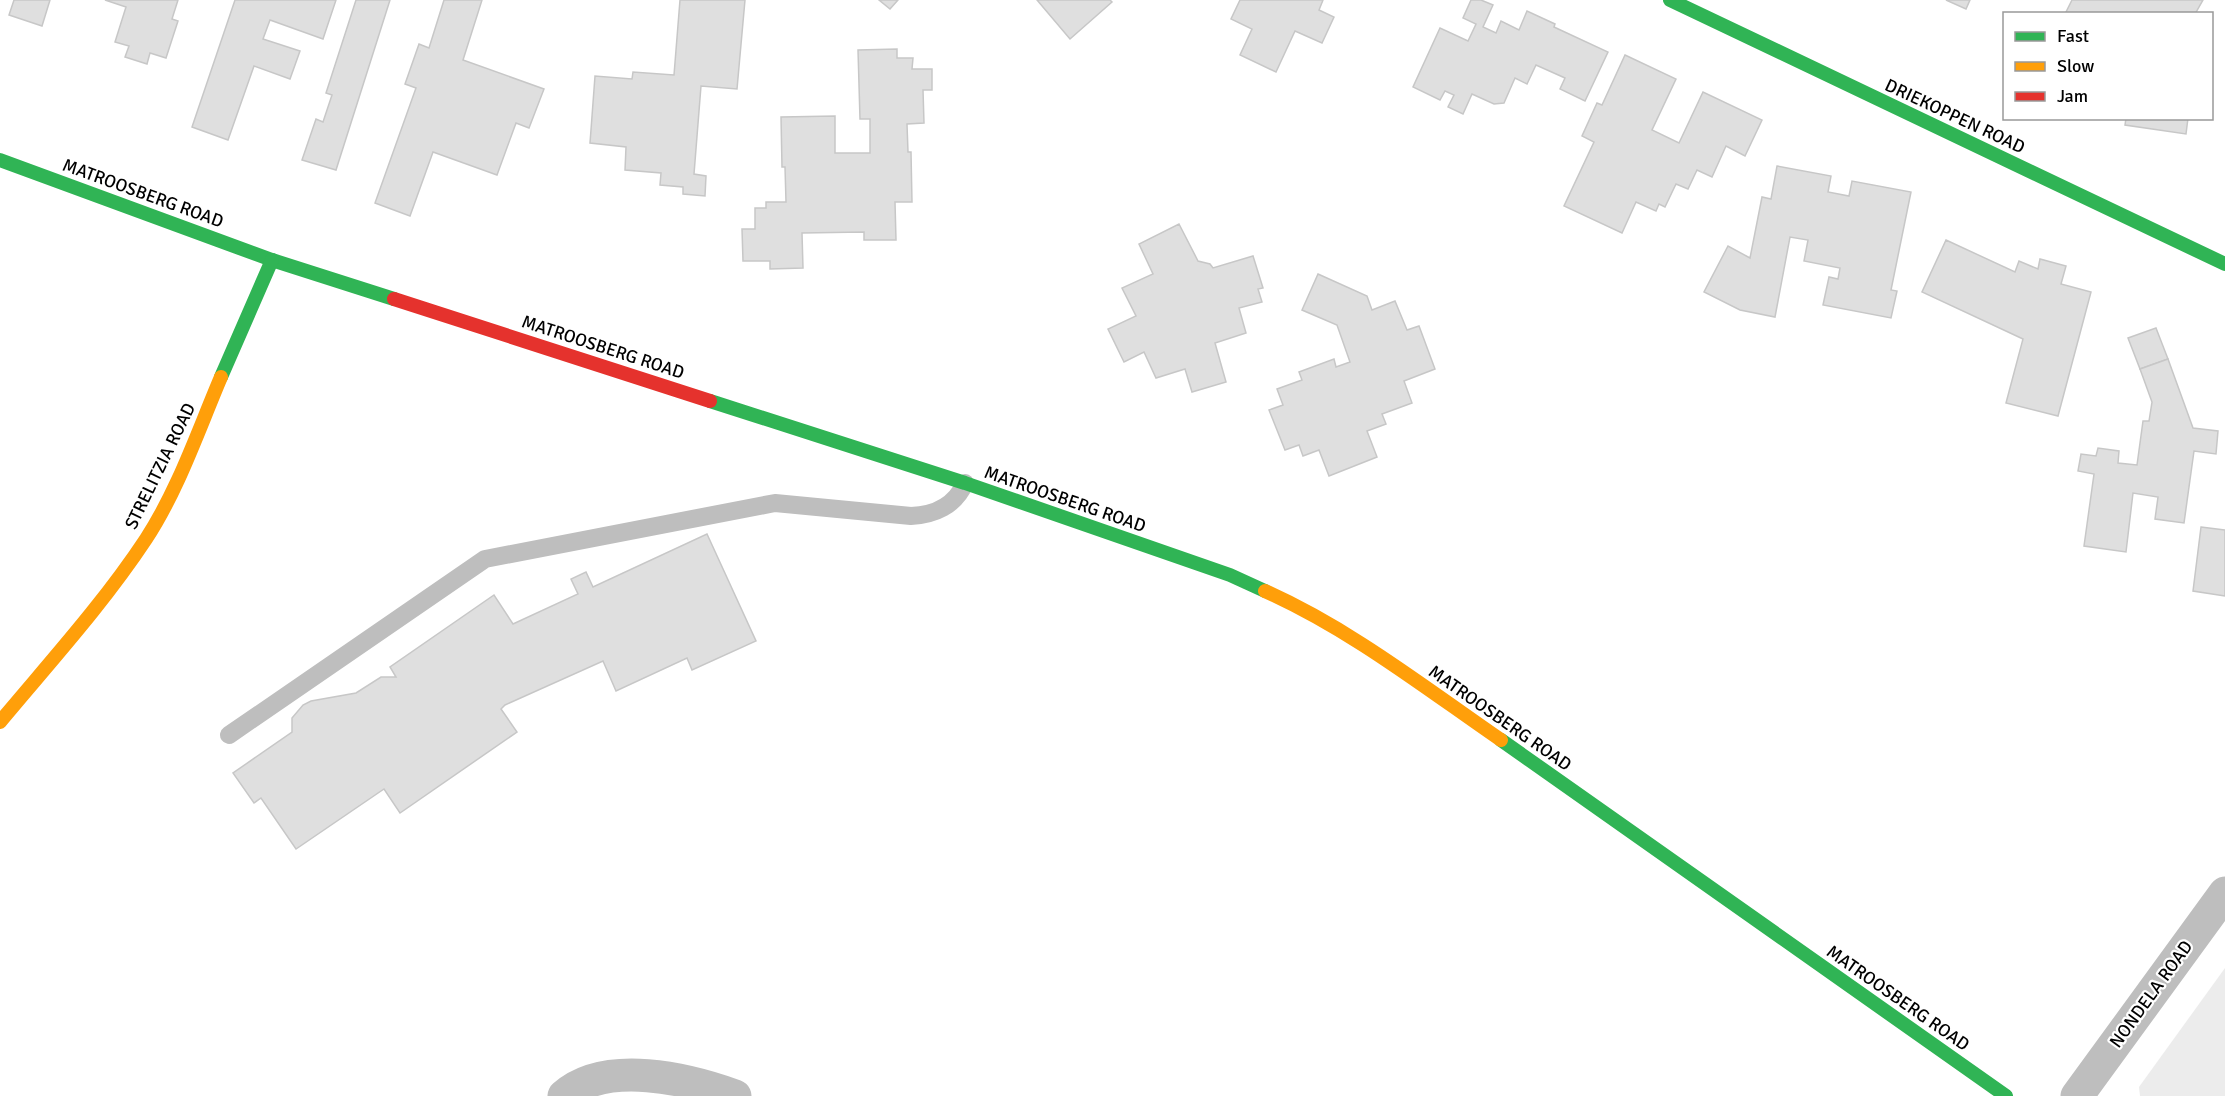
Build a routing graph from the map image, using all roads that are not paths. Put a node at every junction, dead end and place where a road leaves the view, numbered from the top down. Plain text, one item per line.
1 (1670, 0) edge
2 (0, 160) edge
3 (272, 260) junction
4 (2225, 264) edge
5 (965, 483) junction
6 (0, 722) edge
7 (229, 735) dead end
8 (2225, 893) edge
9 (564, 1096) edge
10 (735, 1096) edge
11 (2006, 1096) edge
12 (2077, 1096) edge

1 - 4 street, DRIEKOPPEN ROAD
2 - 3 street, MATROOSBERG ROAD
3 - 5 street, MATROOSBERG ROAD
3 - 6 street, STRELITZIA ROAD
5 - 7 lane
5 - 11 street, MATROOSBERG ROAD
8 - 12 street, NONDELA ROAD
9 - 10 street

